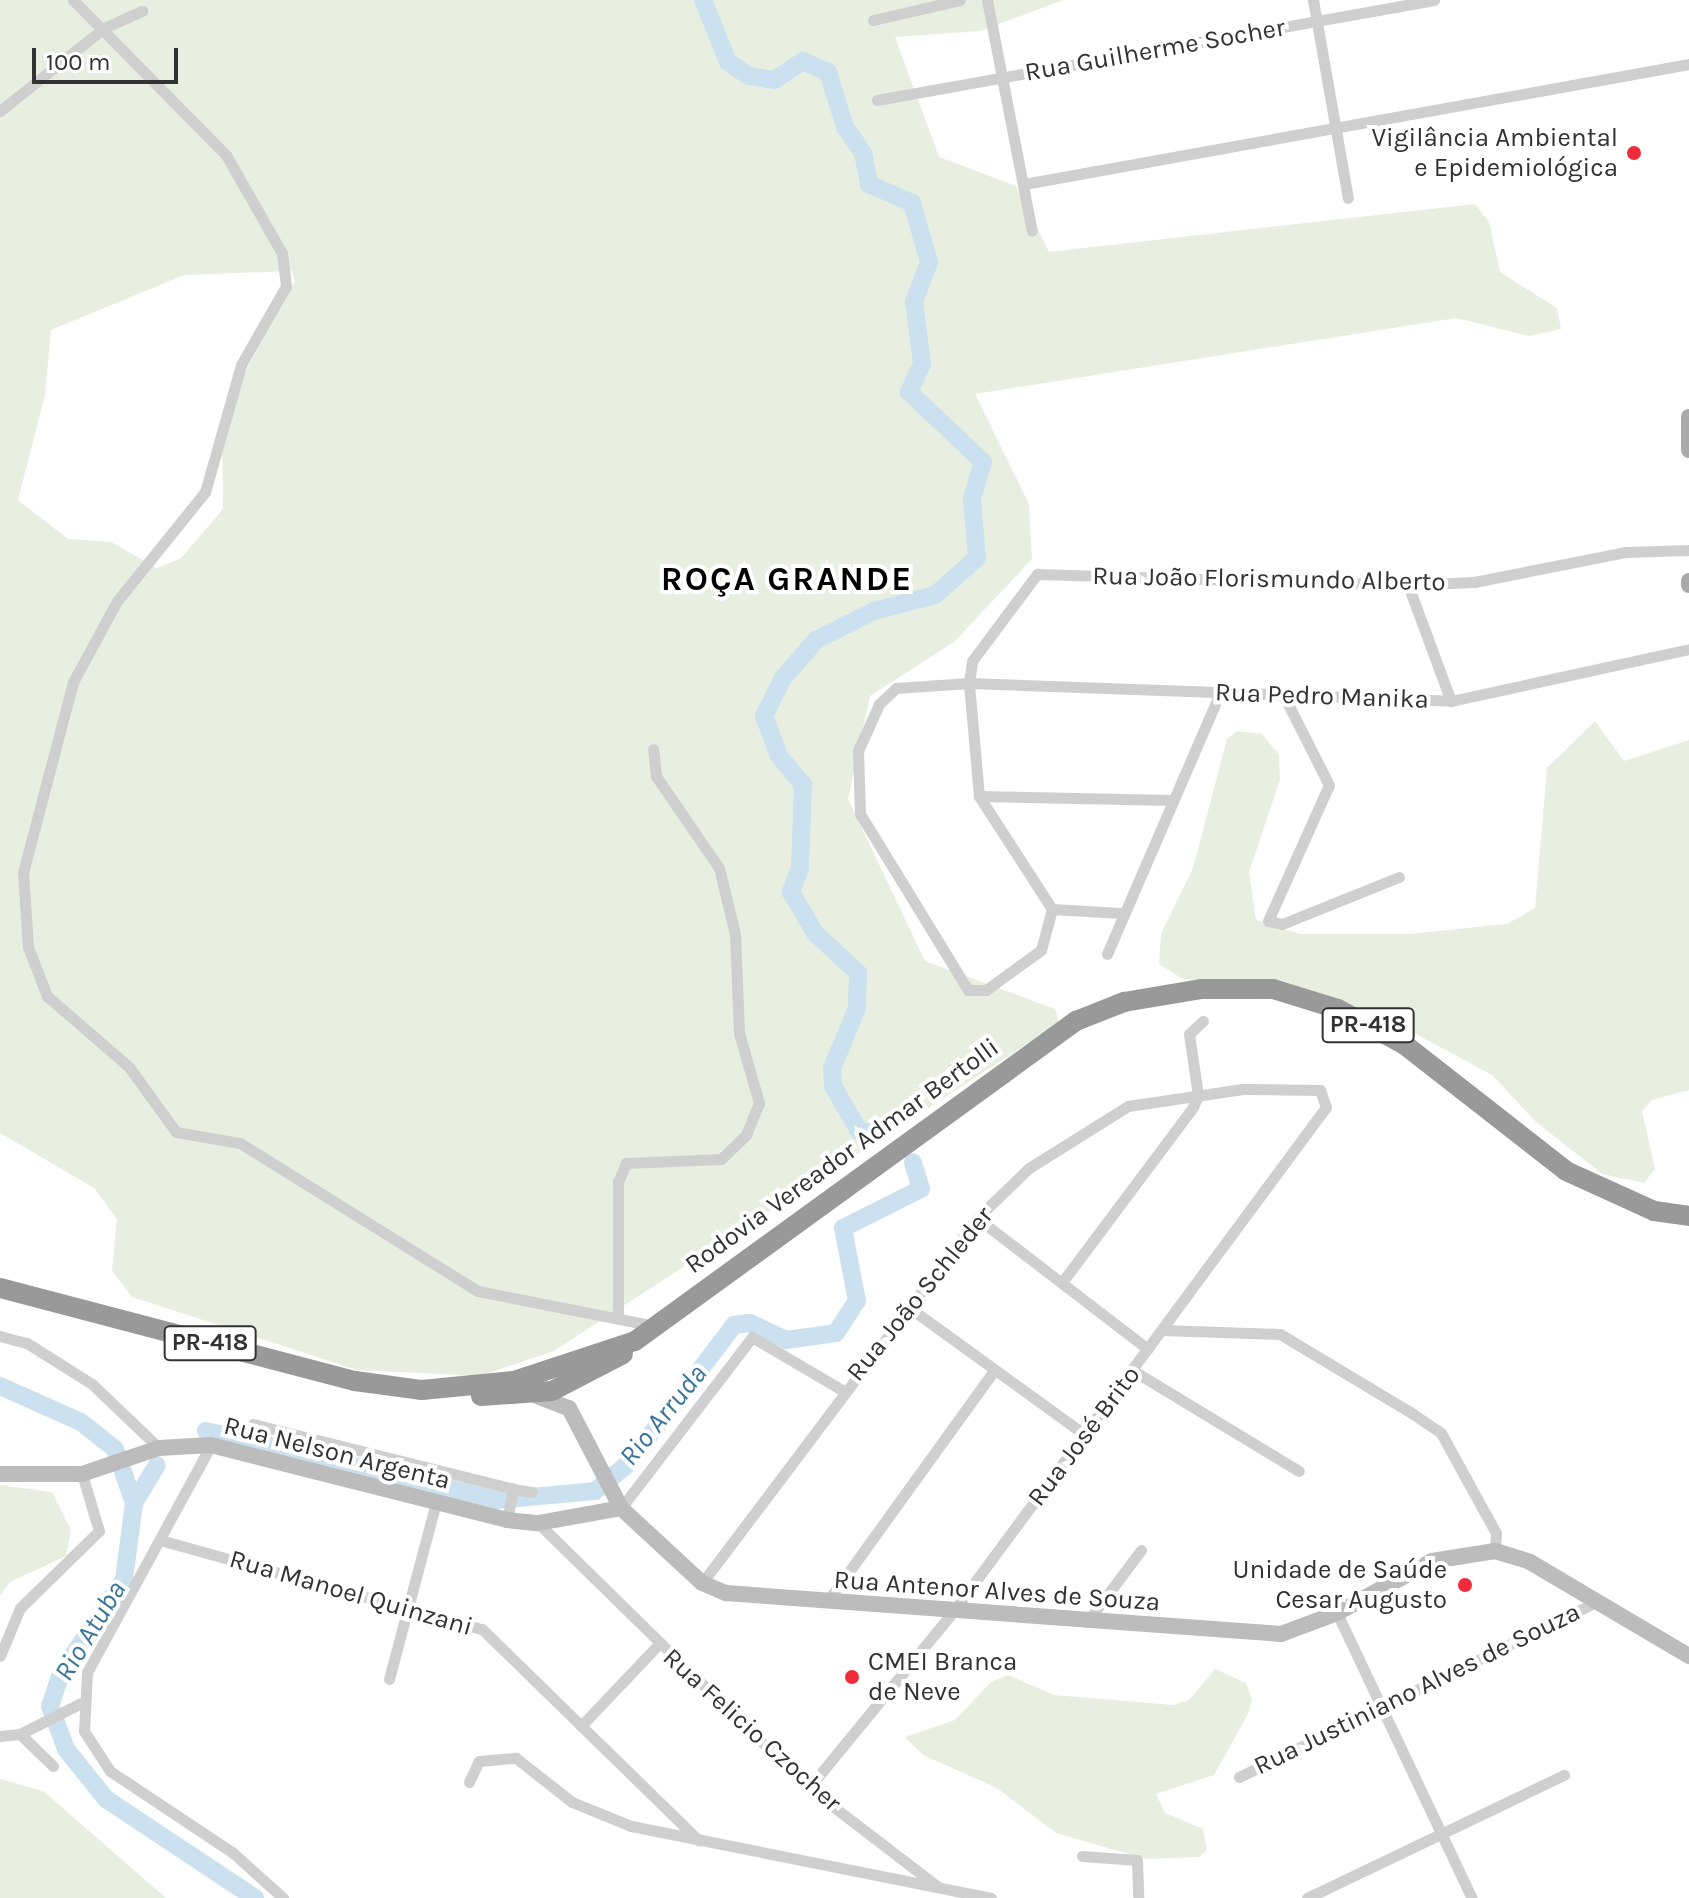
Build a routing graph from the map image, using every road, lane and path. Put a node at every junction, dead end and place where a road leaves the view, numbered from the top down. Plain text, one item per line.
1 (73, 0) edge
2 (960, 0) edge
3 (987, 0) edge
4 (1313, 0) edge
5 (1434, 0) edge
6 (142, 11) dead end
7 (873, 20) dead end
8 (1317, 21) junction
9 (104, 28) junction
10 (1689, 64) edge
11 (1005, 77) junction
12 (877, 100) dead end
13 (0, 111) edge
14 (1336, 128) junction
15 (1024, 184) junction
16 (1348, 198) dead end
17 (1032, 231) dead end
18 (1689, 417) edge
19 (1689, 450) edge
20 (1689, 550) edge
21 (1408, 585) junction
22 (1689, 641) edge
23 (1689, 649) edge
24 (1671, 656) junction
25 (969, 683) junction
26 (1221, 691) junction
27 (1283, 694) junction
28 (1451, 701) junction
29 (653, 749) dead end
30 (979, 796) junction
31 (1172, 800) junction
32 (1399, 877) dead end
33 (1052, 909) junction
34 (1120, 913) junction
35 (1107, 954) dead end
36 (1203, 1021) dead end
37 (1300, 1086) joint
38 (1198, 1095) junction
39 (1682, 1214) edge
40 (977, 1218) junction
41 (1063, 1281) junction
42 (0, 1288) edge
43 (907, 1306) junction
44 (618, 1318) junction
45 (655, 1326) junction
46 (1162, 1330) junction
47 (0, 1336) edge
48 (635, 1341) junction
49 (1148, 1349) junction
50 (1132, 1370) junction
51 (993, 1372) junction
52 (573, 1384) junction
53 (422, 1390) junction
54 (842, 1390) junction
55 (534, 1396) junction
56 (569, 1408) junction
57 (253, 1424) dead end
58 (1085, 1435) junction
59 (211, 1445) junction
60 (159, 1448) junction
61 (1299, 1471) dead end
62 (88, 1472) junction
63 (0, 1474) edge
64 (513, 1489) junction
65 (532, 1492) dead end
66 (436, 1502) junction
67 (621, 1508) junction
68 (507, 1520) junction
69 (538, 1523) junction
70 (160, 1540) junction
71 (1141, 1550) dead end
72 (1495, 1551) junction
73 (702, 1583) junction
74 (827, 1602) junction
75 (1596, 1602) junction
76 (408, 1607) junction
77 (952, 1613) junction
78 (1337, 1613) junction
79 (1087, 1622) junction
80 (658, 1645) junction
81 (0, 1656) edge
82 (1689, 1656) edge
83 (389, 1679) dead end
84 (81, 1703) junction
85 (1379, 1708) junction
86 (581, 1726) junction
87 (20, 1734) junction
88 (0, 1736) edge
89 (53, 1766) dead end
90 (1564, 1775) dead end
91 (1239, 1777) dead end
92 (469, 1782) dead end
93 (809, 1788) junction
94 (1440, 1834) junction
95 (699, 1841) junction
96 (1082, 1856) dead end
97 (938, 1887) junction
98 (283, 1898) edge
99 (991, 1898) edge
100 (1138, 1898) edge
101 (1307, 1898) edge
102 (1472, 1898) edge

1 - 9 street
2 - 7 street
3 - 11 street
4 - 8 street
5 - 8 street, Rua Guilherme Socher
6 - 9 street
8 - 11 street, Rua Guilherme Socher
8 - 14 street
9 - 13 street
9 - 44 street
10 - 14 street
11 - 12 street, Rua Guilherme Socher
11 - 15 street
14 - 15 street
14 - 16 street
15 - 17 street
18 - 19 main road
20 - 21 street, Rua João Florismundo Alberto
21 - 25 street, Rua João Florismundo Alberto
21 - 28 street
22 - 24 street, Rua Pedro Manika
23 - 24 street, Rua Pedro Manika
24 - 28 street, Rua Pedro Manika
25 - 26 street, Rua Pedro Manika
25 - 30 street
25 - 33 street, Rua Pedro Manika
26 - 27 street, Rua Pedro Manika
26 - 31 street
27 - 28 street, Rua Pedro Manika
27 - 32 street
29 - 44 street
30 - 31 street
30 - 33 street
31 - 34 street
33 - 34 street
34 - 35 street
36 - 38 street
37 - 38 street, Rua João Schleder
37 - 46 street, Rua José Brito
38 - 40 street, Rua João Schleder
38 - 41 street
39 - 45 highway, Rodovia Vereador Admar Bertolli / PR-418
40 - 41 street
40 - 43 street, Rua João Schleder
41 - 49 street
42 - 53 highway, Rodovia Vereador Admar Bertolli / PR-418
43 - 51 street
43 - 54 street, Rua João Schleder
44 - 45 street
45 - 48 highway, Rodovia Vereador Admar Bertolli / PR-418
46 - 49 street, Rua José Brito
46 - 72 street
47 - 60 street
48 - 52 highway
48 - 53 highway, Rodovia Vereador Admar Bertolli / PR-418
49 - 50 street, Rua José Brito
50 - 58 street, Rua José Brito
50 - 61 street
51 - 58 street
51 - 74 street
52 - 55 highway
52 - 56 main road
53 - 55 highway
54 - 67 street
54 - 73 street, Rua João Schleder
55 - 56 main road
56 - 67 main road, Rua Antenor Alves de Souza
57 - 64 street, Rua Nelson Argenta
58 - 77 street, Rua José Brito
59 - 60 main road, Rua Nelson Argenta
59 - 66 main road, Rua Nelson Argenta
59 - 70 street
60 - 62 main road, Rua Nelson Argenta
62 - 63 main road, Rua Nelson Argenta
62 - 81 street
64 - 65 street, Rua Nelson Argenta
64 - 68 street
66 - 68 main road, Rua Nelson Argenta
66 - 76 street
67 - 69 main road, Rua Nelson Argenta
67 - 73 main road, Rua Antenor Alves de Souza
68 - 69 main road, Rua Nelson Argenta
69 - 80 street, Rua Felicio Czocher
70 - 76 street, Rua Manoel Quinzani
70 - 84 street
71 - 79 street
72 - 75 main road
72 - 78 main road, Rua Antenor Alves de Souza
73 - 74 main road, Rua Antenor Alves de Souza
74 - 77 main road, Rua Antenor Alves de Souza
75 - 82 main road
75 - 85 street, Rua Justiniano Alves de Souza
76 - 83 street
76 - 86 street, Rua Manoel Quinzani
77 - 79 main road, Rua Antenor Alves de Souza
77 - 93 street, Rua José Brito
78 - 79 main road, Rua Antenor Alves de Souza
78 - 85 street
80 - 86 street
80 - 93 street, Rua Felicio Czocher
84 - 87 street
84 - 98 street
85 - 91 street, Rua Justiniano Alves de Souza
85 - 94 street
86 - 95 street, Rua Manoel Quinzani
87 - 88 street
87 - 89 street
90 - 94 street
92 - 95 street
93 - 97 street, Rua Felicio Czocher
94 - 101 street
94 - 102 street
95 - 97 street
96 - 100 street
97 - 99 street, Rua Felicio Czocher

